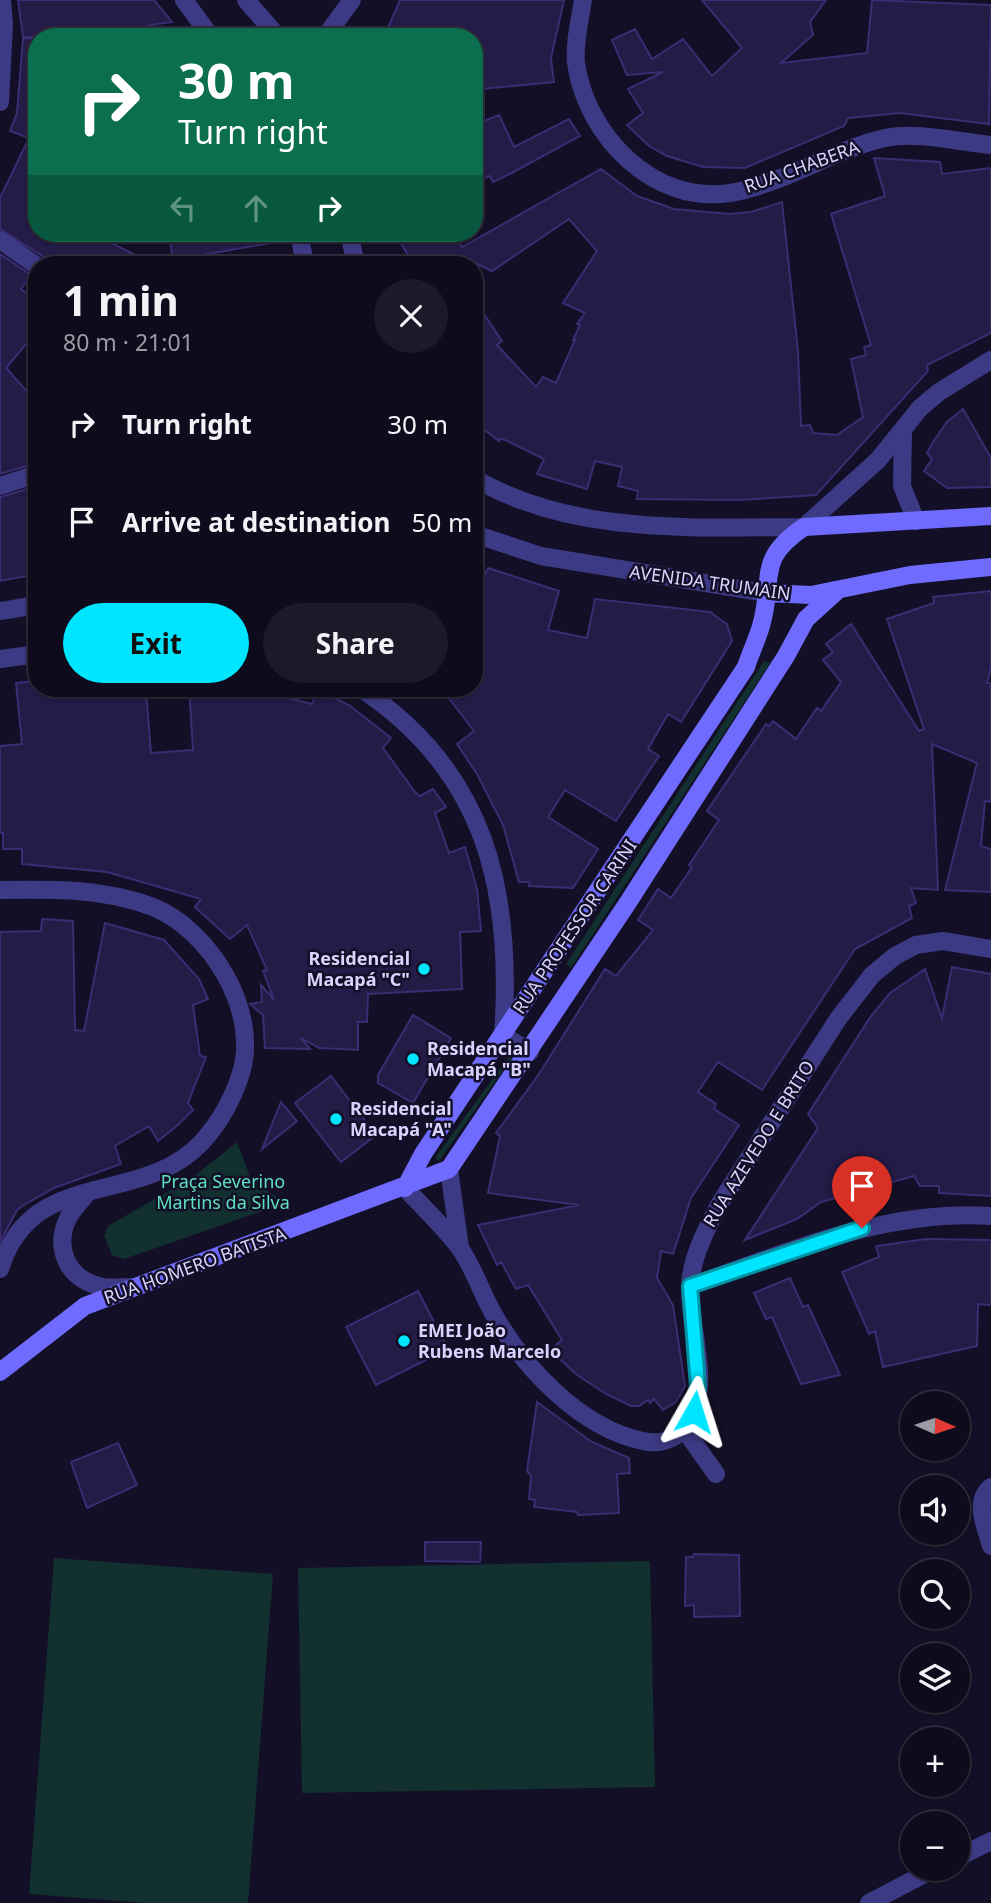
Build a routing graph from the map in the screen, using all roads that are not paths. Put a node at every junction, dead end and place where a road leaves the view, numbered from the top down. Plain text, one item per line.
1 (2, 0) edge
2 (184, 0) edge
3 (246, 0) edge
4 (352, 0) edge
5 (583, 0) edge
6 (204, 28) edge
7 (270, 28) edge
8 (332, 28) edge
9 (0, 102) edge
10 (991, 145) edge
11 (0, 240) edge
12 (28, 260) edge
13 (991, 360) edge
14 (903, 431) junction
15 (28, 477) edge
16 (483, 482) edge
17 (0, 486) edge
18 (991, 516) edge
19 (916, 521) junction
20 (804, 527) junction
21 (483, 537) edge
22 (991, 567) edge
23 (838, 590) junction
24 (767, 593) junction
25 (28, 606) edge
26 (0, 611) edge
27 (28, 655) edge
28 (0, 659) edge
29 (371, 697) edge
30 (0, 890) edge
31 (991, 948) edge
32 (503, 1035) junction
33 (530, 1052) junction
34 (449, 1169) junction
35 (405, 1188) junction
36 (88, 1192) junction
37 (991, 1216) edge
38 (460, 1248) junction
39 (0, 1269) edge
40 (690, 1286) junction
41 (136, 1287) junction
42 (0, 1372) edge
43 (684, 1429) junction
44 (716, 1474) dead end
45 (991, 1487) edge
46 (991, 1546) edge
47 (991, 1841) edge
48 (970, 1852) edge
49 (911, 1881) edge
50 (869, 1903) edge

1 - 9 street
2 - 6 street
3 - 7 street
4 - 8 street
5 - 10 street, RUA CHABERA
11 - 12 street
13 - 14 street
14 - 19 street
14 - 20 street
15 - 17 street
16 - 20 street
18 - 19 main road
19 - 20 main road
20 - 24 main road, RUA PROFESSOR CARINI
21 - 24 street, AVENIDA TRUMAIN
22 - 23 main road, AVENIDA TRUMAIN
23 - 24 main road, AVENIDA TRUMAIN
23 - 33 main road, RUA PROFESSOR CARINI
24 - 32 main road, RUA PROFESSOR CARINI
25 - 26 street
27 - 28 street
29 - 32 street
30 - 36 street
31 - 40 street, RUA AZEVEDO E BRITO
32 - 33 street
32 - 35 main road, RUA PROFESSOR CARINI
33 - 34 main road, RUA PROFESSOR CARINI
34 - 35 main road
34 - 38 street
35 - 38 street
35 - 41 main road, RUA HOMERO BATISTA
36 - 39 street
36 - 41 street
37 - 40 street
38 - 43 street
40 - 43 street, RUA AZEVEDO E BRITO
41 - 42 main road, RUA HOMERO BATISTA
43 - 44 street
45 - 46 street
47 - 48 street
49 - 50 street

